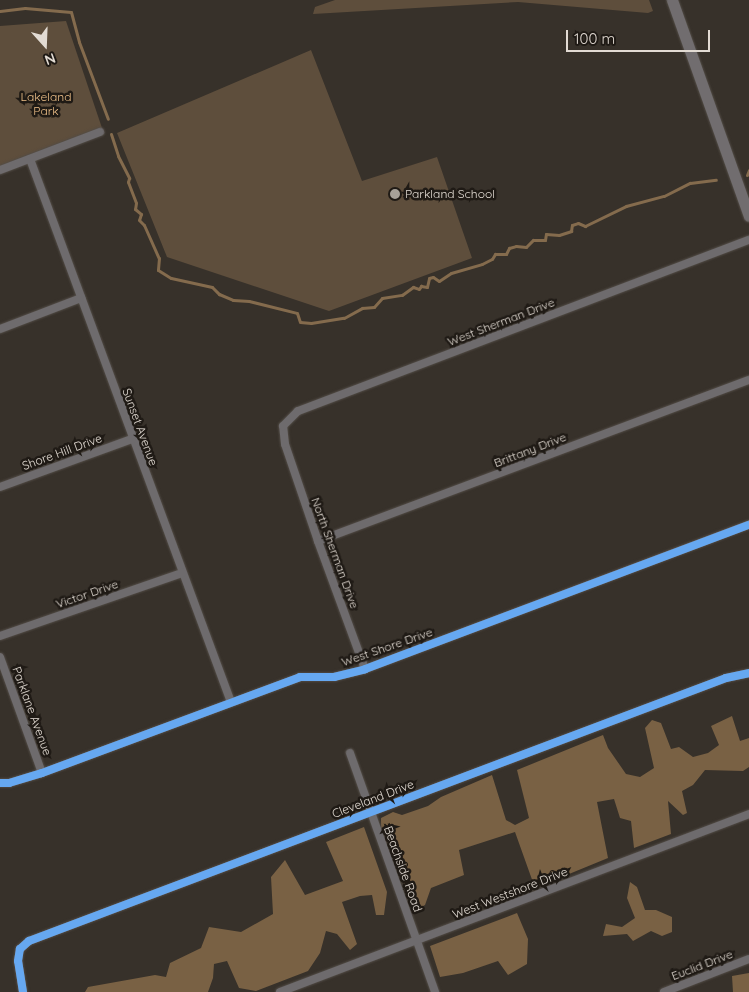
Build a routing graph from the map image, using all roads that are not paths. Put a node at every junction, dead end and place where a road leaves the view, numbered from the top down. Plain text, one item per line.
1 (672, 0) edge
2 (100, 132) dead end
3 (30, 158) junction
4 (0, 170) edge
5 (749, 216) edge
6 (749, 240) edge
7 (81, 298) junction
8 (0, 329) edge
9 (749, 380) edge
10 (132, 438) junction
11 (285, 444) joint
12 (0, 487) edge
13 (749, 525) edge
14 (318, 541) junction
15 (182, 573) junction
16 (0, 636) edge
17 (0, 657) edge
18 (365, 669) junction
19 (749, 673) edge
20 (231, 702) junction
21 (350, 753) dead end
22 (42, 773) junction
23 (0, 783) edge
24 (370, 812) junction
25 (749, 814) edge
26 (416, 941) junction
27 (749, 959) edge
28 (299, 989) edge
29 (23, 992) edge
30 (280, 992) edge
31 (435, 992) edge
32 (664, 992) edge

1 - 5 street
2 - 3 street
3 - 4 street
3 - 7 street, Sunset Avenue
6 - 11 street, West Sherman Drive
7 - 8 street
7 - 10 street, Sunset Avenue
9 - 14 street, Brittany Drive
10 - 12 street, Shore Hill Drive
10 - 15 street, Sunset Avenue
11 - 14 street, North Sherman Drive
13 - 18 street, West Shore Drive
14 - 18 street, North Sherman Drive
15 - 16 street, Victor Drive
15 - 20 street, Sunset Avenue
17 - 22 street, Parklane Avenue
18 - 20 street, West Shore Drive
19 - 24 street, Cleveland Drive
20 - 22 street, West Shore Drive
21 - 24 street, Beachside Road
22 - 23 street, West Shore Drive
24 - 26 street, Beachside Road
24 - 29 street, Cleveland Drive
25 - 26 street, West Westshore Drive
26 - 28 street, West Westshore Drive
26 - 31 street, Beachside Road
27 - 32 street, Euclid Drive
28 - 30 street, West Westshore Drive

